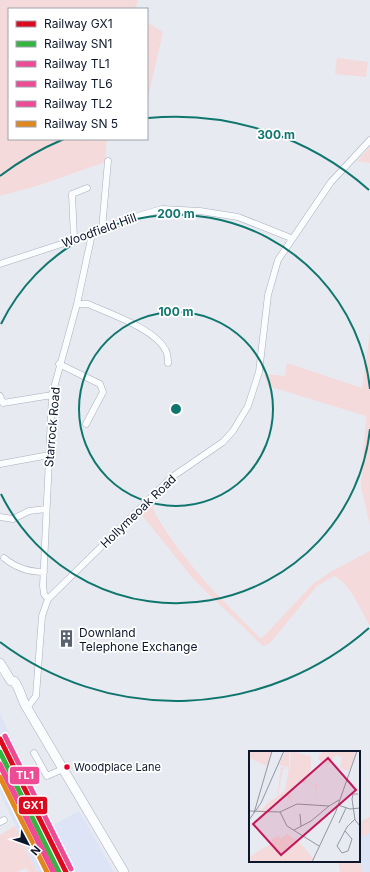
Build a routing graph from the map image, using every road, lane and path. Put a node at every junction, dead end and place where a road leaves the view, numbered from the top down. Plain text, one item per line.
1 (370, 140) edge
2 (108, 162) dead end
3 (87, 188) dead end
4 (102, 229) junction
5 (92, 234) junction
6 (291, 238) junction
7 (74, 239) junction
8 (0, 264) edge
9 (77, 304) junction
10 (168, 363) dead end
11 (59, 364) junction
12 (103, 392) junction
13 (110, 394) dead end
14 (52, 395) junction
15 (0, 396) edge
16 (86, 424) dead end
17 (49, 455) junction
18 (0, 464) edge
19 (46, 509) junction
20 (0, 518) edge
21 (4, 558) dead end
22 (44, 572) junction
23 (48, 600) junction
24 (0, 663) edge
25 (3, 674) edge
26 (27, 708) junction
27 (34, 753) dead end
28 (63, 769) junction
29 (124, 872) edge

1 - 6 street, Hollymeoak Road
2 - 4 street
3 - 7 street
4 - 5 street, Woodfield Hill
4 - 6 street, Woodfield Hill
5 - 7 street, Woodfield Hill
5 - 9 street, Starrock Road
6 - 23 street, Hollymeoak Road
7 - 8 street, Woodfield Hill
9 - 10 street
9 - 11 street, Starrock Road
11 - 12 street
11 - 14 street, Starrock Road
12 - 13 street
12 - 16 street
14 - 15 street
14 - 17 street, Starrock Road
17 - 18 street
17 - 19 street, Starrock Road
19 - 20 street
19 - 22 street, Starrock Road
21 - 22 street
22 - 23 street, Starrock Road
23 - 26 street, Hollymeoak Road
24 - 25 highway
25 - 26 highway
26 - 28 highway
27 - 28 street
28 - 29 highway

